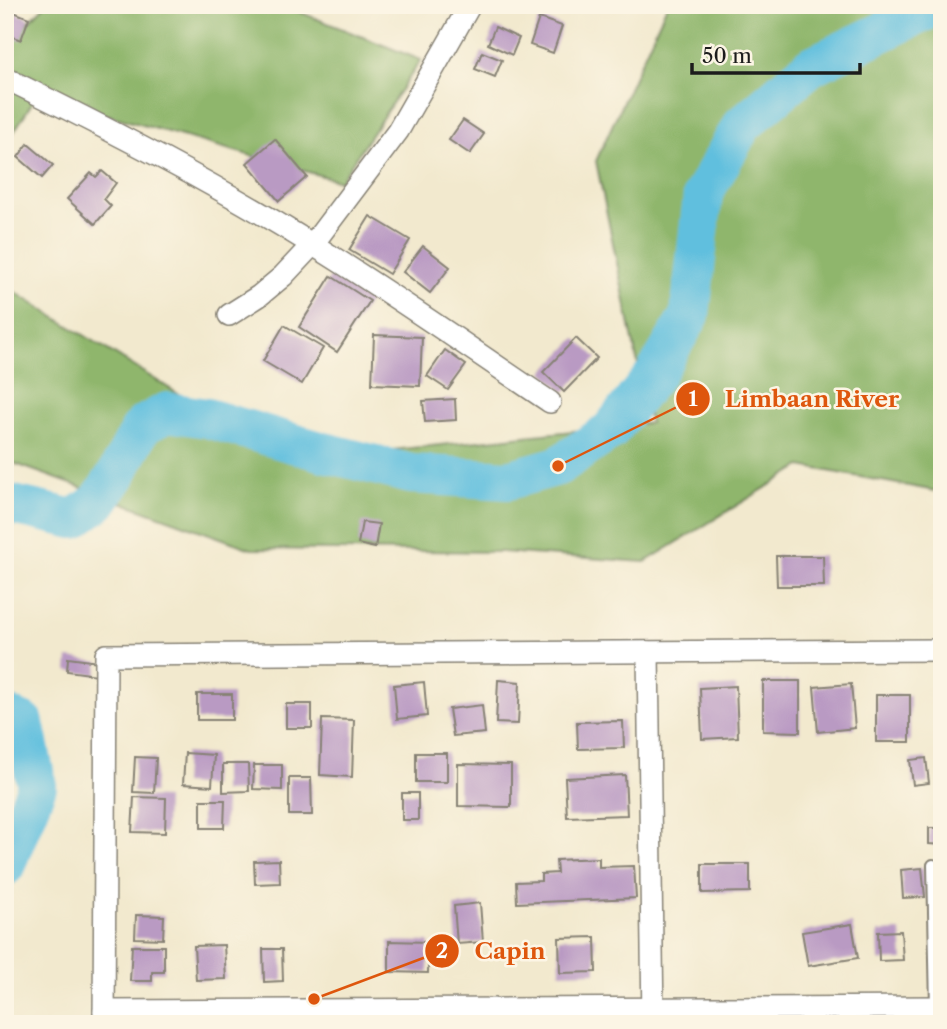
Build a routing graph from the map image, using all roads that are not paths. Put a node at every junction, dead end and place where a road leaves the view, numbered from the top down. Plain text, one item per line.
1 (470, 5) edge
2 (5, 78) edge
3 (313, 244) junction
4 (229, 316) dead end
5 (550, 402) dead end
6 (942, 650) edge
7 (648, 652) junction
8 (933, 865) dead end
9 (939, 1007) edge
10 (653, 1016) edge
11 (104, 1017) edge

1 - 3 street
2 - 3 street
3 - 4 street
3 - 5 street
6 - 7 street
7 - 10 street
7 - 11 street
8 - 9 lane
9 - 10 street
10 - 11 street

